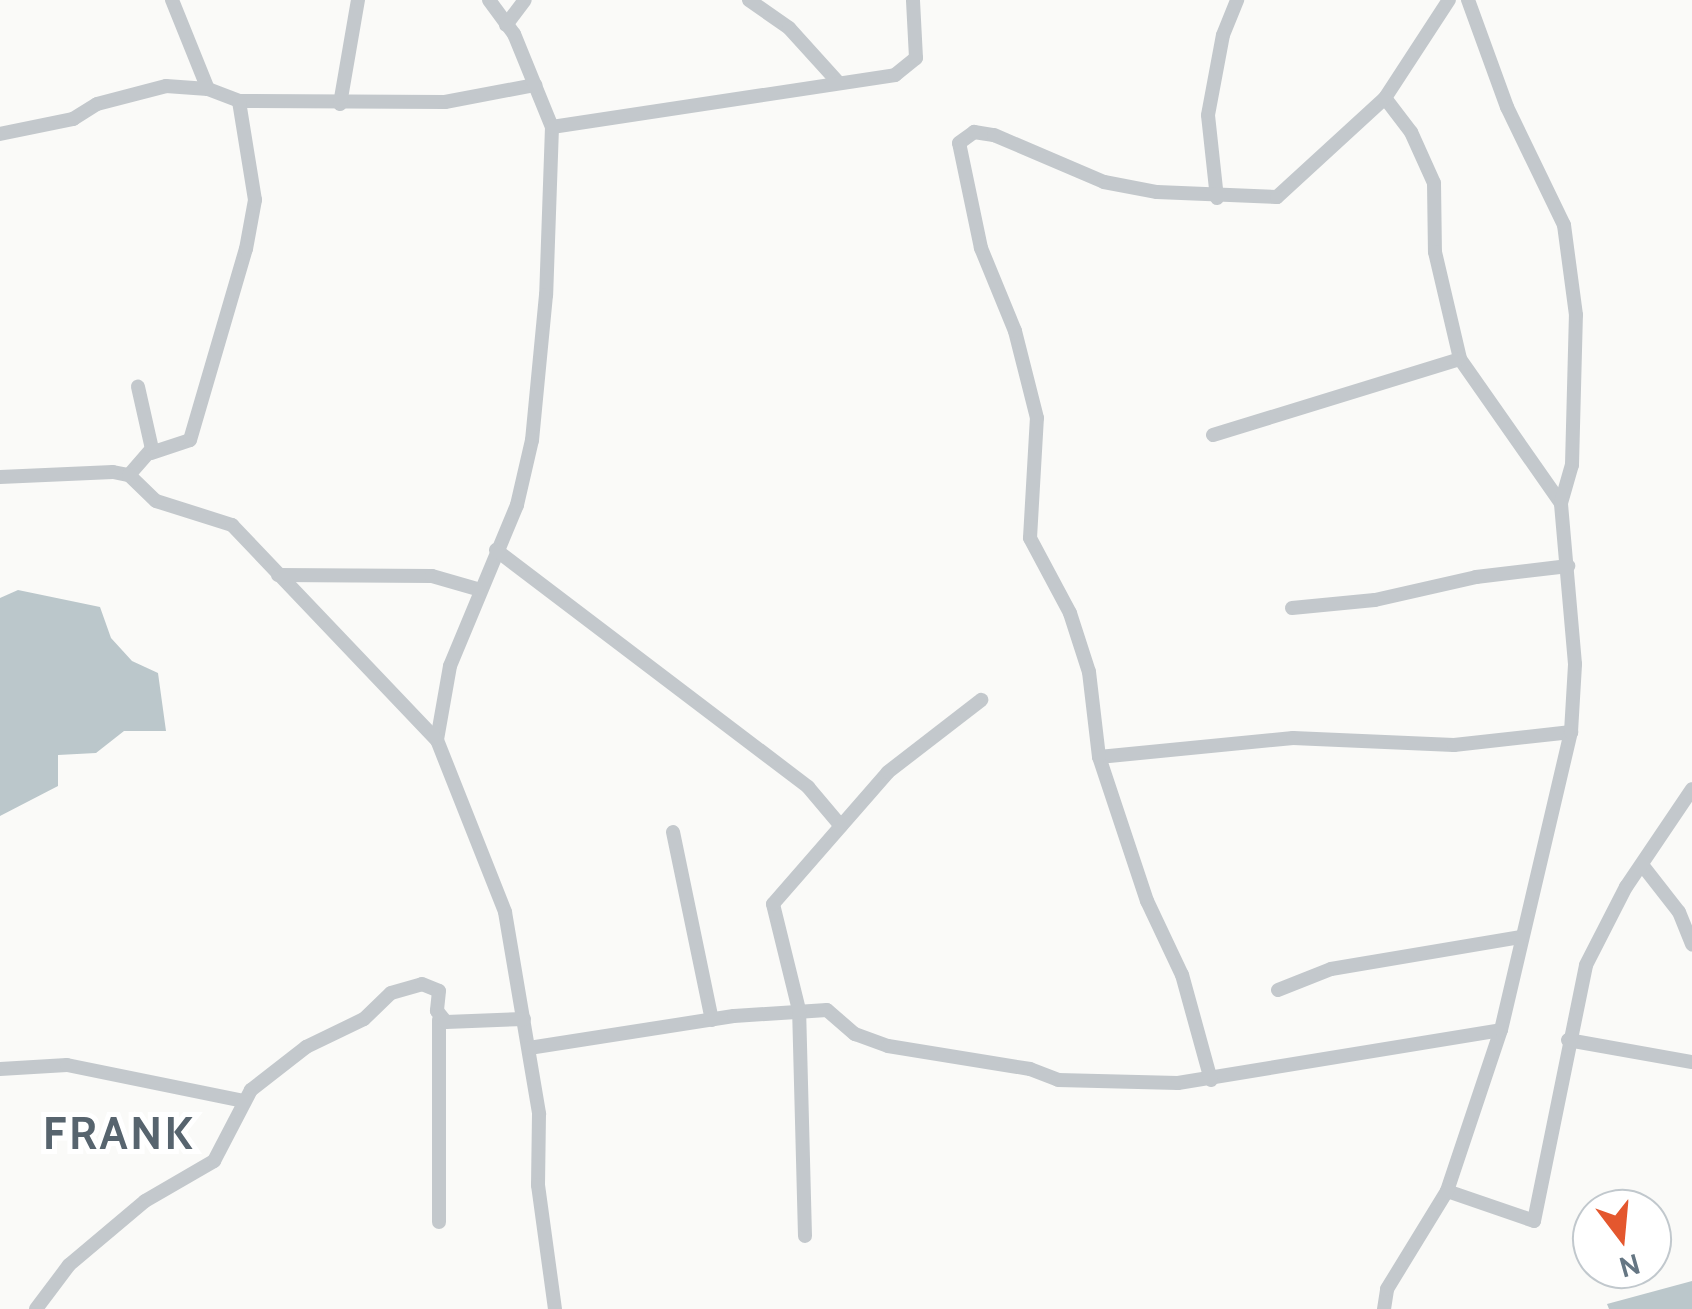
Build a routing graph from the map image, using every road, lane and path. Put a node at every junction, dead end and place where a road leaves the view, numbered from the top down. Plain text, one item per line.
1 (172, 0) edge
2 (358, 0) edge
3 (489, 0) edge
4 (525, 0) edge
5 (748, 0) edge
6 (913, 0) edge
7 (1237, 0) edge
8 (1449, 0) edge
9 (1468, 0) edge
10 (506, 25) junction
11 (838, 82) junction
12 (535, 85) junction
13 (208, 89) junction
14 (1385, 98) junction
15 (239, 101) junction
16 (340, 104) junction
17 (552, 128) junction
18 (0, 134) edge
19 (1216, 198) junction
20 (1460, 359) junction
21 (138, 387) dead end
22 (1213, 435) dead end
23 (151, 453) junction
24 (129, 475) junction
25 (0, 477) edge
26 (1561, 503) junction
27 (496, 550) junction
28 (1568, 566) junction
29 (278, 575) junction
30 (477, 589) junction
31 (1292, 608) dead end
32 (981, 700) dead end
33 (1571, 732) junction
34 (437, 740) junction
35 (1098, 757) junction
36 (1692, 789) edge
37 (840, 826) junction
38 (673, 832) dead end
39 (1643, 866) junction
40 (1522, 937) junction
41 (1692, 945) edge
42 (1278, 990) dead end
43 (798, 1010) junction
44 (524, 1019) junction
45 (440, 1020) junction
46 (712, 1020) junction
47 (1501, 1030) junction
48 (1568, 1040) junction
49 (529, 1048) junction
50 (1692, 1062) edge
51 (0, 1069) edge
52 (1211, 1080) junction
53 (244, 1102) junction
54 (1447, 1191) junction
55 (439, 1222) dead end
56 (805, 1236) dead end
57 (36, 1309) edge
58 (555, 1309) edge
59 (1384, 1309) edge

1 - 13 street
2 - 16 street
3 - 10 street
4 - 10 street
5 - 11 street
6 - 11 street
7 - 19 street
8 - 14 street
9 - 26 street
10 - 12 street
11 - 17 street
12 - 16 street
12 - 17 street
13 - 15 street
13 - 18 street
14 - 19 street
14 - 20 street
15 - 16 street
15 - 23 street
17 - 27 street
19 - 35 street
20 - 22 street
20 - 26 street
21 - 23 street
23 - 24 street
24 - 25 street
24 - 29 street
26 - 28 street
27 - 30 street
27 - 37 street
28 - 31 street
28 - 33 street
29 - 30 street
29 - 34 street
30 - 34 street
32 - 37 street
33 - 35 street
33 - 40 street
34 - 44 street
35 - 52 street
36 - 39 street
37 - 43 street
38 - 46 street
39 - 41 street
39 - 48 street
40 - 42 street
40 - 47 street
43 - 46 street
43 - 52 street
43 - 56 street
44 - 45 street
44 - 49 street
45 - 53 street
45 - 55 street
46 - 49 street
47 - 52 street
47 - 54 street
48 - 50 street
48 - 54 street
49 - 58 street
51 - 53 street
53 - 57 street
54 - 59 street

